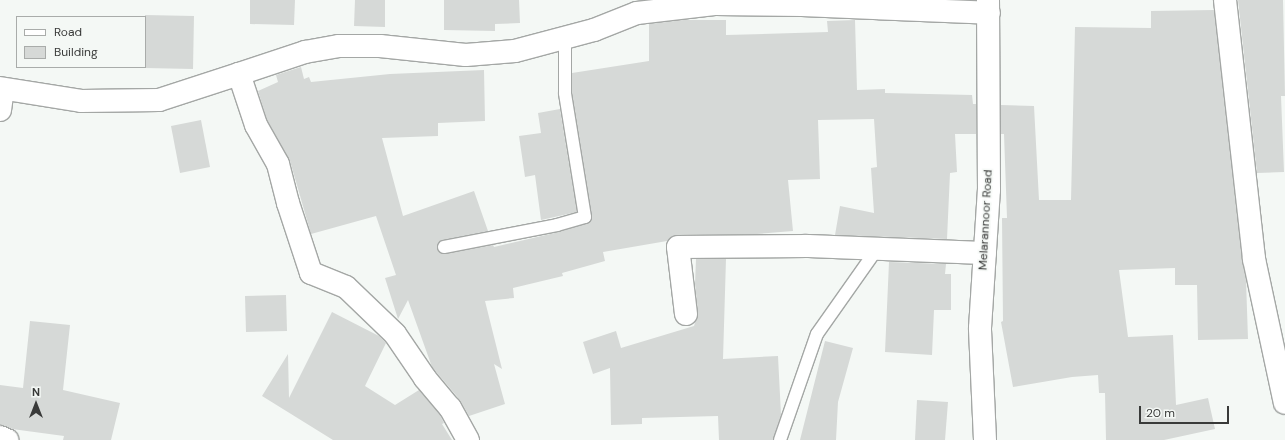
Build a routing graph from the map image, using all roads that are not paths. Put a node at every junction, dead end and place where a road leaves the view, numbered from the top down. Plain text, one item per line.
1 (1226, 0) edge
2 (988, 7) edge
3 (565, 38) junction
4 (239, 74) junction
5 (1, 88) edge
6 (0, 110) edge
7 (444, 247) dead end
8 (877, 249) junction
9 (985, 253) junction
10 (686, 314) dead end
11 (1285, 403) edge
12 (0, 437) edge
13 (7, 440) edge
14 (468, 440) edge
15 (780, 440) edge
16 (985, 440) edge

1 - 11 street
2 - 3 street
2 - 9 street, Melarannoor Road
3 - 4 street
3 - 7 lane
4 - 5 street
4 - 14 street
5 - 6 street
8 - 9 street
8 - 10 street
8 - 15 lane
9 - 16 street, Melarannoor Road
12 - 13 street

